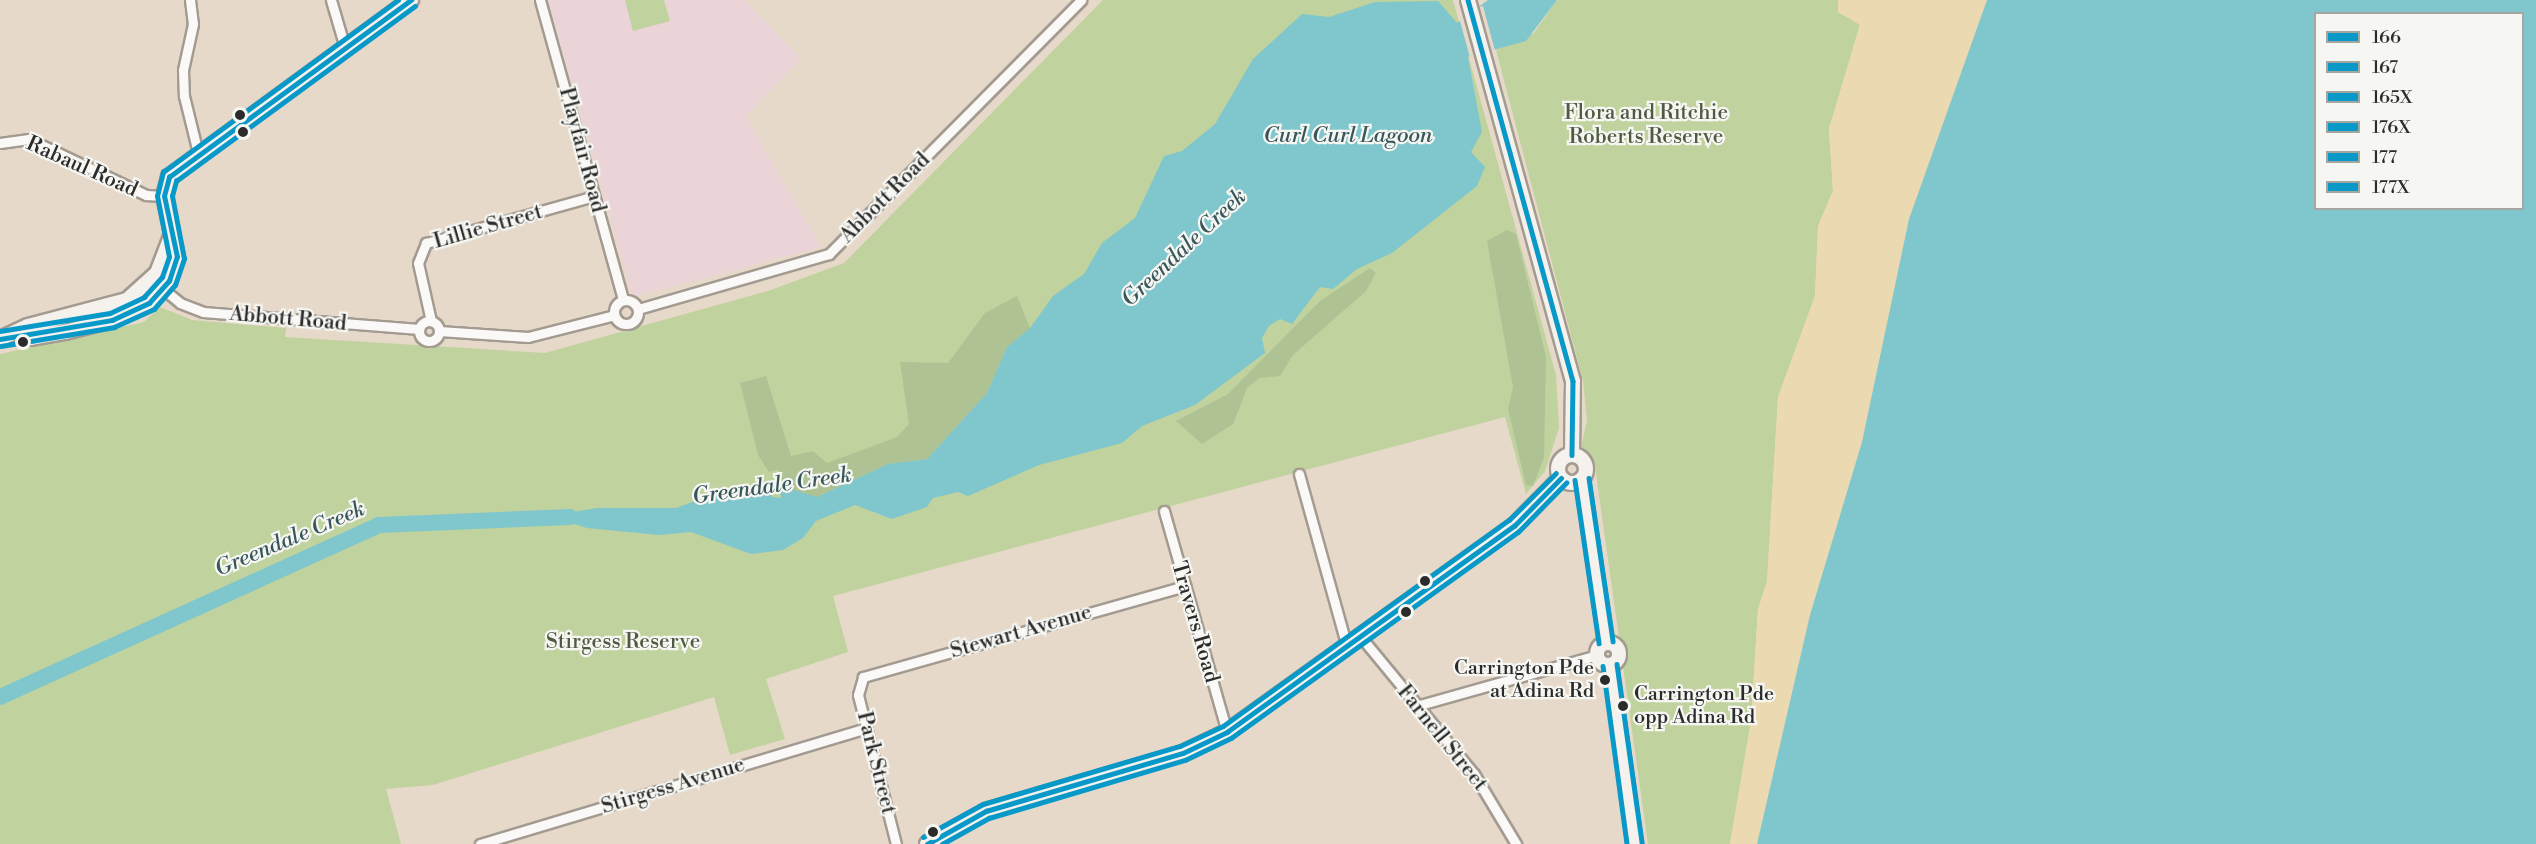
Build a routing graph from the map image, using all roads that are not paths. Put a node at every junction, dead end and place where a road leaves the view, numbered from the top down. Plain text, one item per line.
1 (190, 0) edge
2 (331, 0) edge
3 (411, 0) edge
4 (540, 0) edge
5 (1080, 0) edge
6 (1469, 5) edge
7 (345, 48) junction
8 (0, 142) edge
9 (198, 153) junction
10 (164, 196) junction
11 (594, 196) junction
12 (157, 285) junction
13 (623, 300) junction
14 (638, 309) junction
15 (614, 315) junction
16 (431, 321) junction
17 (419, 329) junction
18 (439, 331) junction
19 (0, 339) edge
20 (1572, 455) junction
21 (1299, 474) dead end
22 (1561, 478) junction
23 (1582, 479) junction
24 (1164, 511) dead end
25 (1185, 586) junction
26 (1361, 637) junction
27 (1606, 642) junction
28 (1347, 647) junction
29 (1597, 655) junction
30 (1610, 665) junction
31 (859, 682) joint
32 (1416, 706) junction
33 (866, 728) junction
34 (1227, 732) junction
35 (480, 844) edge
36 (896, 844) edge
37 (927, 844) edge
38 (1516, 844) edge
39 (1635, 844) edge

1 - 9 street
2 - 7 street
3 - 7 main road
4 - 11 street, Playfair Road
5 - 14 street, Abbott Road
6 - 20 main road
7 - 9 main road
8 - 10 street, Rabaul Road
9 - 10 main road
10 - 12 main road
11 - 13 street, Playfair Road
11 - 16 street, Lillie Street
12 - 17 street, Abbott Road
12 - 19 main road
13 - 14 street
13 - 15 street
14 - 15 street, Abbott Road
15 - 18 street, Abbott Road
16 - 17 street
16 - 18 street
17 - 18 street, Abbott Road
20 - 22 main road
20 - 23 main road
21 - 28 street
22 - 23 main road
22 - 26 main road
23 - 27 main road
24 - 25 street, Travers Road
25 - 31 street, Stewart Avenue
25 - 34 street, Travers Road
26 - 28 main road
26 - 32 street, Farnell Street
27 - 29 main road
27 - 30 main road
28 - 34 main road
29 - 30 main road
29 - 32 street
30 - 39 main road
31 - 33 street, Park Street
32 - 38 street, Farnell Street
33 - 35 street, Stirgess Avenue
33 - 36 street, Park Street
34 - 37 main road

